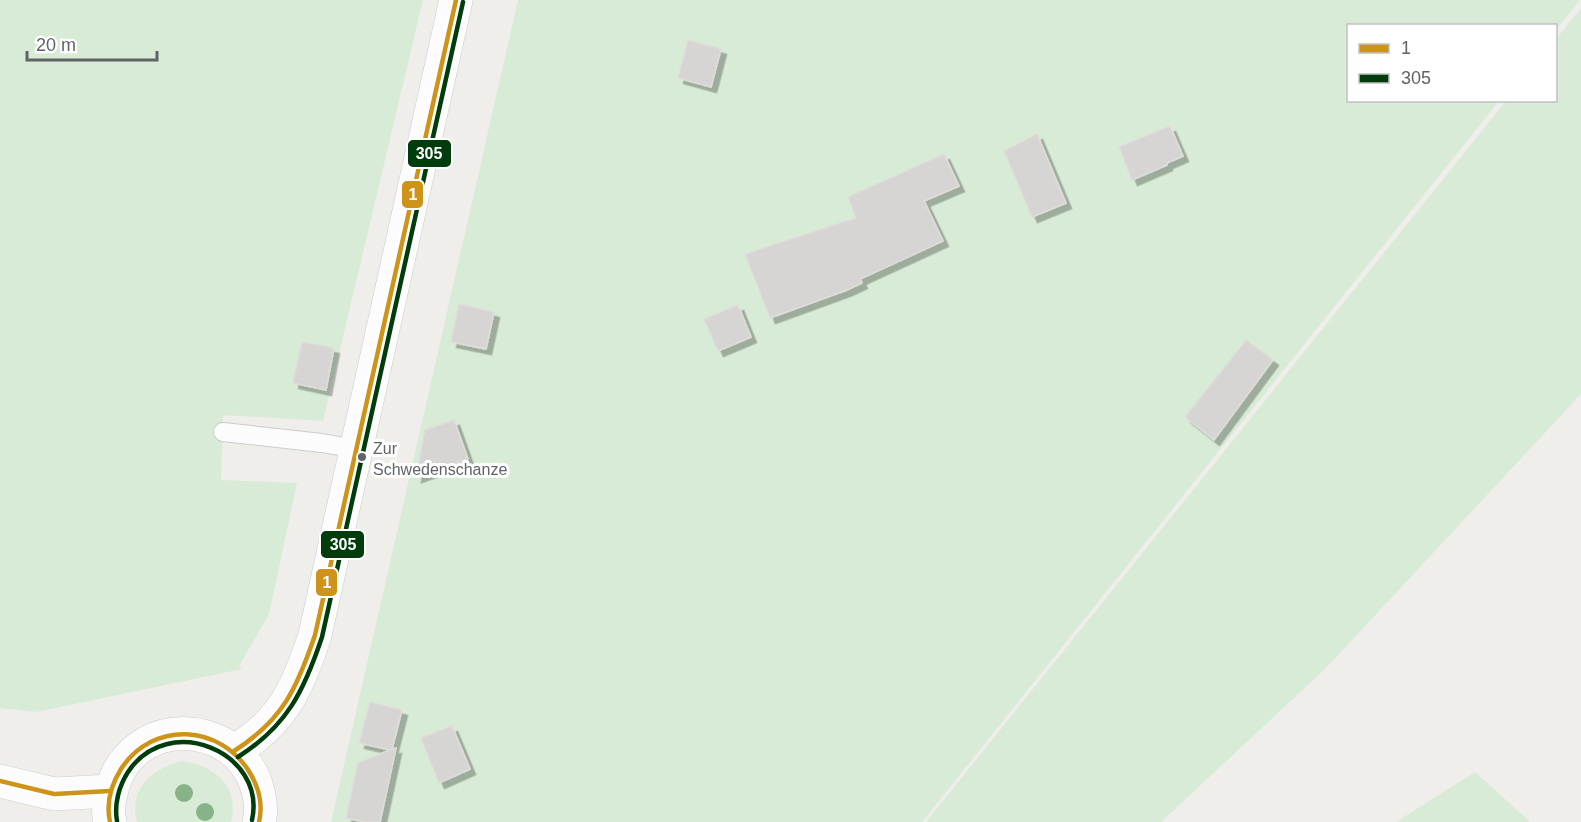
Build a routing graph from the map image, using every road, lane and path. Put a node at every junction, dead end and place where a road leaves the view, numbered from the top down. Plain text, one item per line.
1 (456, 0) edge
2 (223, 432) dead end
3 (357, 449) junction
4 (234, 751) junction
5 (0, 781) edge
6 (110, 807) edge
7 (259, 822) edge

1 - 3 street
2 - 3 lane
3 - 4 street
4 - 6 street
4 - 7 street
5 - 6 street

